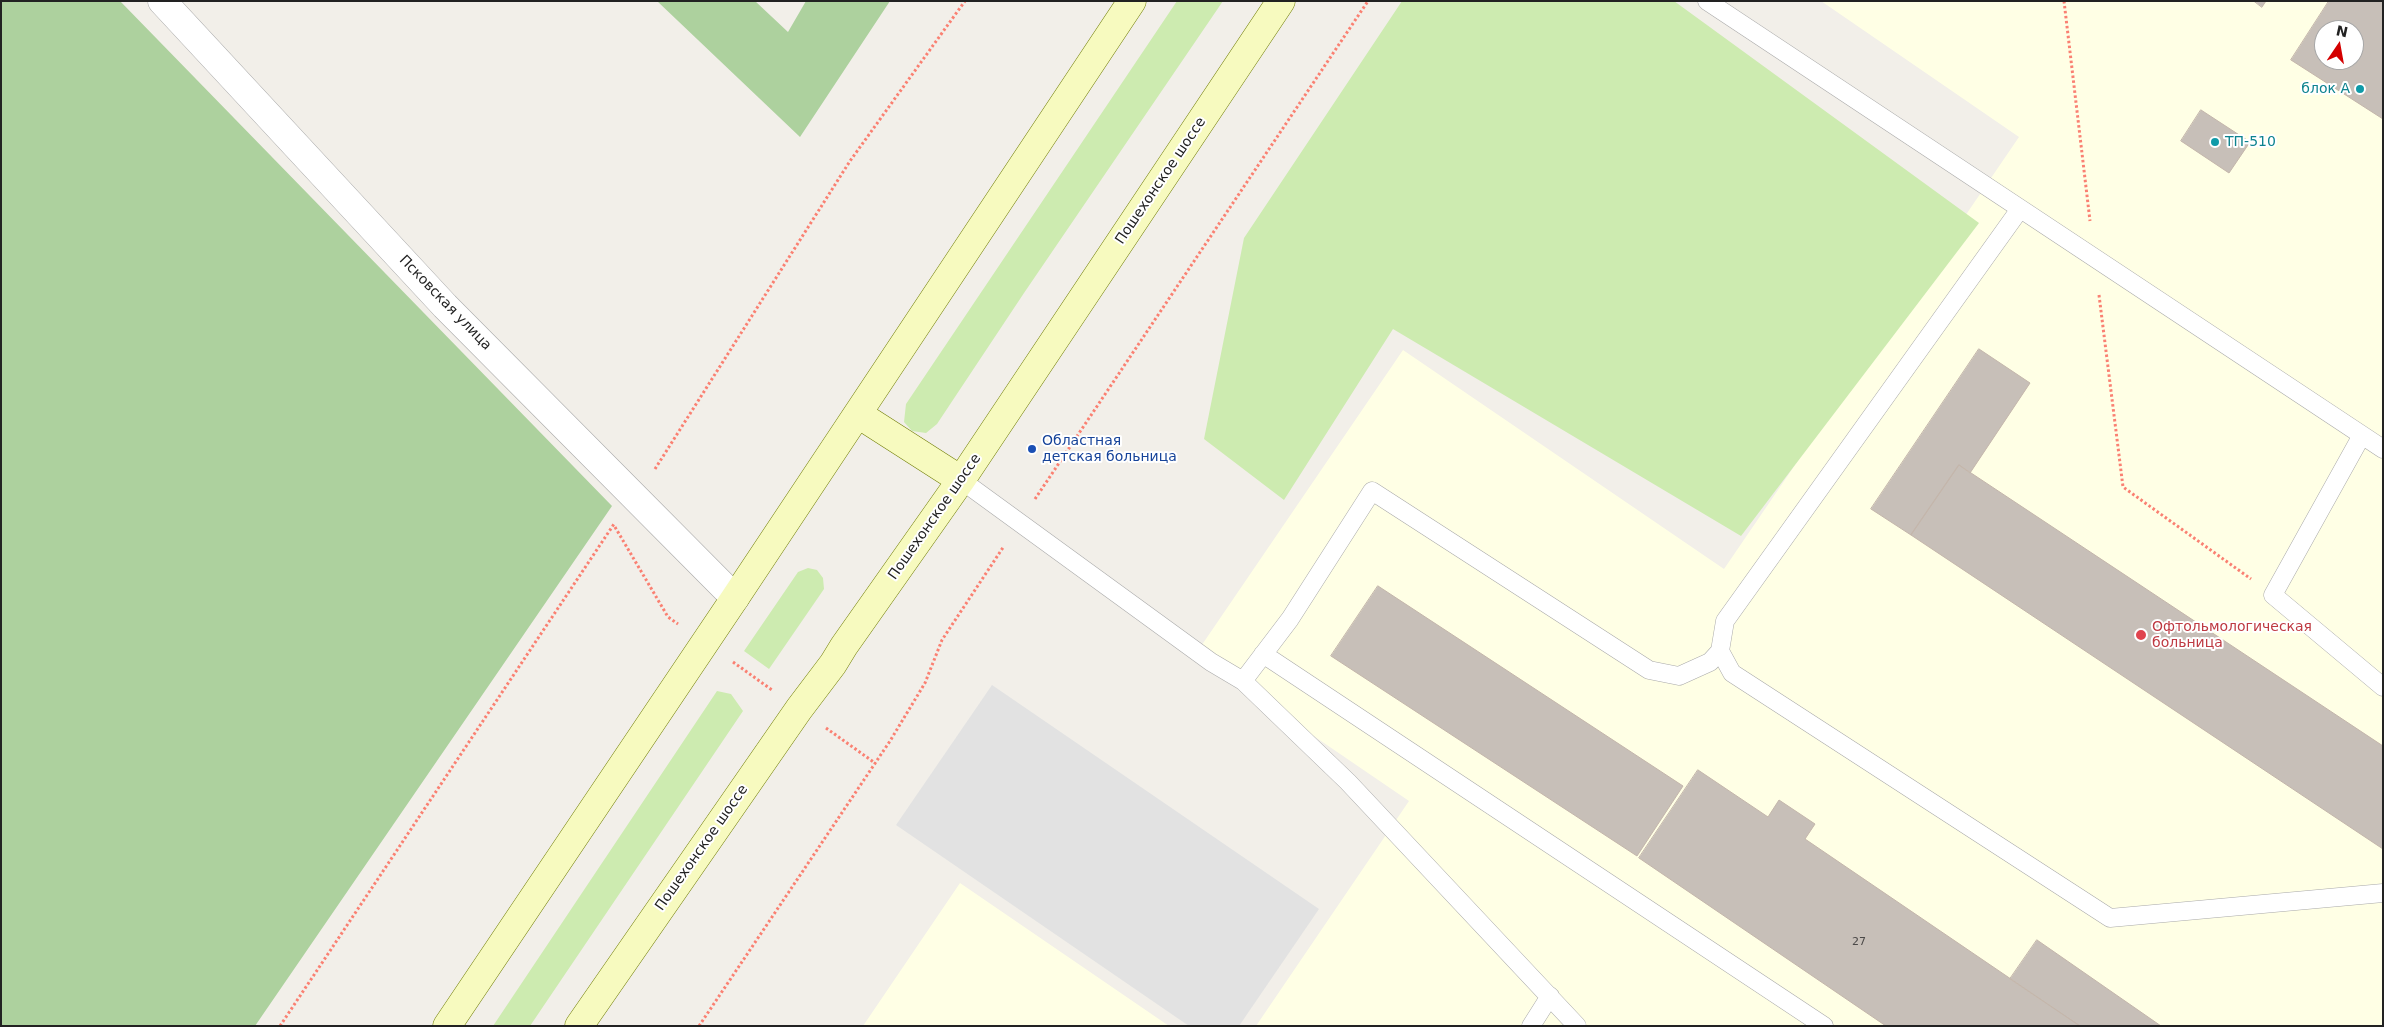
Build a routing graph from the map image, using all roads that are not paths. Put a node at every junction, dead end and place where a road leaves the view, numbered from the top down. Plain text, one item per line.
1 (162, 1) edge
2 (1132, 1) edge
3 (1282, 1) edge
4 (1707, 1) edge
5 (2020, 209) junction
6 (858, 414) junction
7 (2362, 435) junction
8 (2383, 449) edge
9 (961, 480) junction
10 (736, 598) junction
11 (1720, 651) junction
12 (1263, 654) junction
13 (1243, 681) junction
14 (2383, 687) edge
15 (2383, 893) edge
16 (1550, 996) junction
17 (446, 1026) edge
18 (579, 1026) edge
19 (1531, 1026) edge
20 (1577, 1026) edge
21 (1824, 1026) edge

1 - 10 street, Псковская улица
2 - 6 main road
3 - 9 main road, Пошехонское шоссе
4 - 5 lane
5 - 7 lane
5 - 11 lane
6 - 9 main road
6 - 10 main road
7 - 8 lane
7 - 14 lane
9 - 13 lane
9 - 18 main road, Пошехонское шоссе
10 - 17 main road
11 - 12 lane
11 - 15 lane
12 - 13 lane
12 - 21 lane
13 - 16 lane
16 - 19 lane
16 - 20 lane

